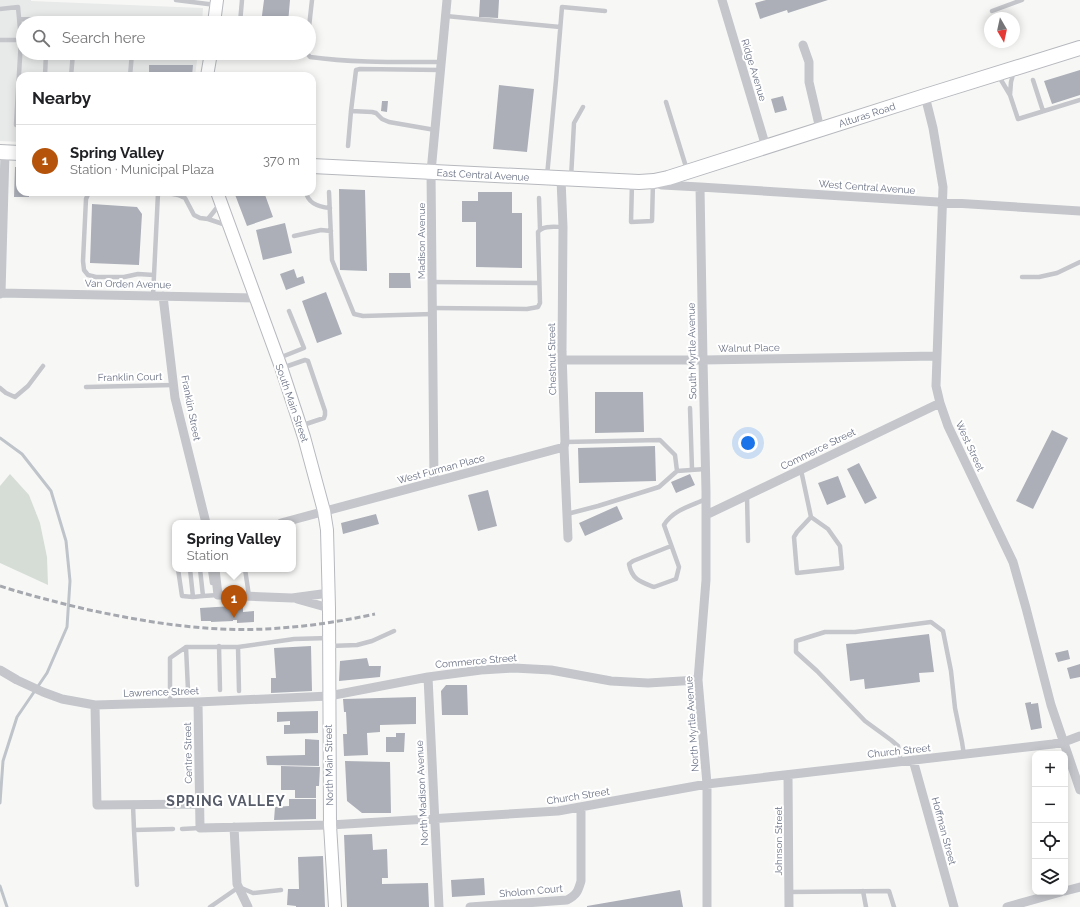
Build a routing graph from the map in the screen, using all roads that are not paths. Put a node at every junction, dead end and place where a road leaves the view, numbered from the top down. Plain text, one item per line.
1 (176, 0) edge
2 (242, 0) edge
3 (312, 0) edge
4 (447, 0) edge
5 (722, 0) edge
6 (1022, 0) edge
7 (217, 2) edge
8 (0, 9) edge
9 (605, 11) dead end
10 (992, 11) dead end
11 (19, 16) edge
12 (215, 16) edge
13 (241, 16) edge
14 (310, 16) edge
15 (446, 16) junction
16 (560, 27) junction
17 (0, 40) edge
18 (16, 40) edge
19 (803, 45) dead end
20 (1080, 48) edge
21 (316, 58) edge
22 (21, 60) edge
23 (46, 60) edge
24 (72, 60) edge
25 (131, 60) edge
26 (210, 60) edge
27 (441, 66) junction
28 (1015, 68) junction
29 (20, 72) edge
30 (45, 72) edge
31 (71, 72) edge
32 (130, 72) edge
33 (208, 72) edge
34 (997, 74) junction
35 (1033, 80) dead end
36 (1010, 95) junction
37 (925, 96) junction
38 (1080, 100) edge
39 (666, 102) dead end
40 (583, 107) dead end
41 (351, 111) junction
42 (1043, 111) junction
43 (820, 129) junction
44 (435, 130) junction
45 (348, 146) dead end
46 (766, 147) junction
47 (2, 152) edge
48 (16, 153) edge
49 (316, 166) edge
50 (431, 172) junction
51 (687, 172) junction
52 (546, 178) junction
53 (566, 179) junction
54 (653, 181) junction
55 (632, 182) junction
56 (700, 188) junction
57 (329, 192) dead end
58 (87, 196) edge
59 (158, 196) edge
60 (179, 196) edge
61 (307, 196) edge
62 (219, 198) edge
63 (539, 198) dead end
64 (943, 202) junction
65 (330, 208) junction
66 (1080, 211) edge
67 (208, 219) junction
68 (228, 225) junction
69 (562, 227) junction
70 (540, 229) junction
71 (331, 230) junction
72 (294, 236) dead end
73 (1080, 262) edge
74 (154, 275) junction
75 (1022, 277) dead end
76 (432, 282) junction
77 (539, 283) junction
78 (0, 293) edge
79 (153, 296) junction
80 (163, 296) junction
81 (255, 298) junction
82 (289, 311) dead end
83 (433, 311) junction
84 (937, 356) junction
85 (562, 360) junction
86 (702, 360) junction
87 (279, 364) junction
88 (43, 366) dead end
89 (174, 385) junction
90 (86, 387) dead end
91 (0, 388) edge
92 (940, 403) junction
93 (690, 408) dead end
94 (300, 426) junction
95 (565, 444) junction
96 (692, 469) junction
97 (705, 469) junction
98 (801, 470) junction
99 (677, 471) junction
100 (434, 482) junction
101 (747, 496) junction
102 (706, 499) junction
103 (324, 511) junction
104 (567, 514) junction
105 (706, 515) junction
106 (811, 517) junction
107 (205, 520) edge
108 (292, 520) edge
109 (568, 538) dead end
110 (748, 541) dead end
111 (671, 546) junction
112 (178, 572) edge
113 (190, 572) edge
114 (200, 572) edge
115 (210, 572) edge
116 (215, 572) edge
117 (245, 572) edge
118 (329, 594) junction
119 (203, 596) junction
120 (218, 596) junction
121 (249, 596) junction
122 (193, 597) junction
123 (292, 598) junction
124 (329, 608) junction
125 (329, 623) joint
126 (394, 632) dead end
127 (329, 642) junction
128 (219, 646) junction
129 (186, 647) junction
130 (238, 647) junction
131 (0, 670) edge
132 (428, 677) junction
133 (698, 680) junction
134 (188, 690) dead end
135 (220, 690) dead end
136 (238, 691) dead end
137 (329, 696) junction
138 (198, 702) junction
139 (170, 703) junction
140 (95, 704) junction
141 (1080, 736) edge
142 (1064, 742) junction
143 (964, 755) junction
144 (913, 760) junction
145 (901, 762) junction
146 (788, 774) junction
147 (707, 784) junction
148 (1080, 790) edge
149 (200, 804) junction
150 (133, 805) junction
151 (581, 807) junction
152 (434, 818) junction
153 (330, 825) junction
154 (234, 827) junction
155 (200, 828) junction
156 (174, 829) dead end
157 (182, 829) dead end
158 (134, 830) junction
159 (137, 885) dead end
160 (1080, 886) edge
161 (239, 887) junction
162 (282, 890) dead end
163 (1068, 890) edge
164 (863, 891) junction
165 (789, 892) junction
166 (1050, 895) edge
167 (210, 907) edge
168 (248, 907) edge
169 (335, 907) edge
170 (439, 907) edge
171 (470, 907) edge
172 (707, 907) edge
173 (789, 907) edge
174 (866, 907) edge
175 (894, 907) edge
176 (954, 907) edge
177 (1007, 907) edge

1 - 7 lane
2 - 13 lane
3 - 14 lane
4 - 15 street, Madison Avenue
5 - 46 street, Ridge Avenue
6 - 10 lane
7 - 12 main road
8 - 11 lane
9 - 16 lane
15 - 16 lane
15 - 27 street, Madison Avenue
16 - 52 lane
17 - 18 lane
19 - 43 street
20 - 28 main road, Alturas Road
21 - 27 lane
22 - 29 lane
23 - 30 lane
24 - 31 lane
25 - 32 lane
26 - 33 main road
27 - 41 lane
27 - 44 street, Madison Avenue
28 - 34 main road, Alturas Road
28 - 36 lane
34 - 36 lane
34 - 37 main road, Alturas Road
35 - 42 lane
36 - 42 lane
37 - 43 main road, Alturas Road
37 - 64 street, West Street
38 - 42 lane
39 - 51 lane
40 - 53 lane
41 - 44 lane
41 - 45 lane
43 - 46 main road, Alturas Road
44 - 50 street, Madison Avenue
46 - 51 main road, Alturas Road
47 - 48 main road
47 - 78 street
49 - 50 main road, East Central Avenue
50 - 52 main road, East Central Avenue
50 - 76 street, Madison Avenue
51 - 54 main road, Alturas Road
52 - 53 main road, East Central Avenue
53 - 55 main road, East Central Avenue
53 - 69 street, Chestnut Street
54 - 55 main road, East Central Avenue
54 - 55 lane
54 - 56 street, West Central Avenue
56 - 64 street, West Central Avenue
56 - 86 street, South Myrtle Avenue
57 - 65 lane
58 - 74 lane
59 - 74 lane
60 - 67 lane
61 - 65 lane
62 - 67 lane
62 - 68 main road, South Main Street
63 - 70 lane
64 - 66 street, West Central Avenue
64 - 84 street, West Street
65 - 71 lane
67 - 68 lane
68 - 81 main road, South Main Street
69 - 70 lane
69 - 85 street, Chestnut Street
70 - 77 lane
71 - 72 lane
71 - 83 lane
73 - 75 lane
74 - 79 lane
76 - 77 lane
76 - 83 street, Madison Avenue
77 - 83 lane
78 - 79 street, Van Orden Avenue
79 - 80 street, Van Orden Avenue
80 - 81 street, Van Orden Avenue
80 - 89 street, Franklin Street
81 - 87 main road, South Main Street
82 - 87 lane
83 - 100 street, Madison Avenue
84 - 86 street, Walnut Place
84 - 92 street, West Street
85 - 86 street, Walnut Place
85 - 95 street, Chestnut Street
86 - 97 street, South Myrtle Avenue
87 - 94 main road, South Main Street
87 - 94 lane
88 - 91 lane
89 - 90 lane, Franklin Court
89 - 107 street, Franklin Street
92 - 98 street, Commerce Street
92 - 142 street, West Street
93 - 96 lane
94 - 103 main road, South Main Street
95 - 99 lane
95 - 100 street, West Furman Place
95 - 104 street, Chestnut Street
96 - 97 lane
96 - 99 lane
97 - 102 street, South Myrtle Avenue
98 - 101 street, Commerce Street
98 - 106 lane
99 - 104 lane
100 - 103 street, West Furman Place
101 - 105 street, Commerce Street
101 - 110 lane
102 - 105 street, South Myrtle Avenue
102 - 111 lane
103 - 108 street, West Furman Place
103 - 118 main road, South Main Street
104 - 109 street, Chestnut Street
105 - 133 street, North Myrtle Avenue
106 - 106 lane
111 - 111 lane
112 - 122 lane
113 - 122 lane
114 - 119 lane
115 - 120 lane
116 - 120 street
117 - 121 lane
118 - 123 street
118 - 124 main road, South Main Street
119 - 120 lane
119 - 122 lane
120 - 121 street
121 - 123 street
123 - 124 street
124 - 125 main road, South Main Street
125 - 127 main road, North Main Street
126 - 127 lane
127 - 130 lane
127 - 137 main road, North Main Street
128 - 129 lane
128 - 130 lane
128 - 135 lane
129 - 134 lane
129 - 139 lane
130 - 136 lane
131 - 140 street, Lawrence Street
132 - 133 street, Commerce Street
132 - 137 street, Commerce Street
132 - 152 street, North Madison Avenue
133 - 147 street, North Myrtle Avenue
137 - 138 street, Lawrence Street
137 - 153 main road, North Main Street
138 - 139 street, Lawrence Street
138 - 149 street, Centre Street
139 - 140 street, Lawrence Street
140 - 150 street
141 - 142 street, Church Street
142 - 143 street, Church Street
142 - 148 street, West Street
143 - 144 street, Church Street
143 - 145 lane
144 - 145 street, Church Street
144 - 176 street, Hoffman Street
145 - 146 street, Church Street
146 - 147 street, Church Street
146 - 165 street, Johnson Street
147 - 151 street, Church Street
147 - 172 street, North Myrtle Avenue
149 - 150 street
149 - 155 street
150 - 158 lane
151 - 152 street, Church Street
151 - 171 street, Sholom Court
152 - 153 street, Church Street
152 - 170 street, North Madison Avenue
153 - 154 street, Church Street
153 - 169 main road, North Main Street
154 - 155 street, Church Street
154 - 161 street
155 - 157 lane
156 - 158 lane
158 - 159 lane
160 - 163 street
161 - 162 lane
161 - 167 lane
161 - 168 street
164 - 165 lane
164 - 174 lane
164 - 175 lane
165 - 173 street, Johnson Street
166 - 177 street

